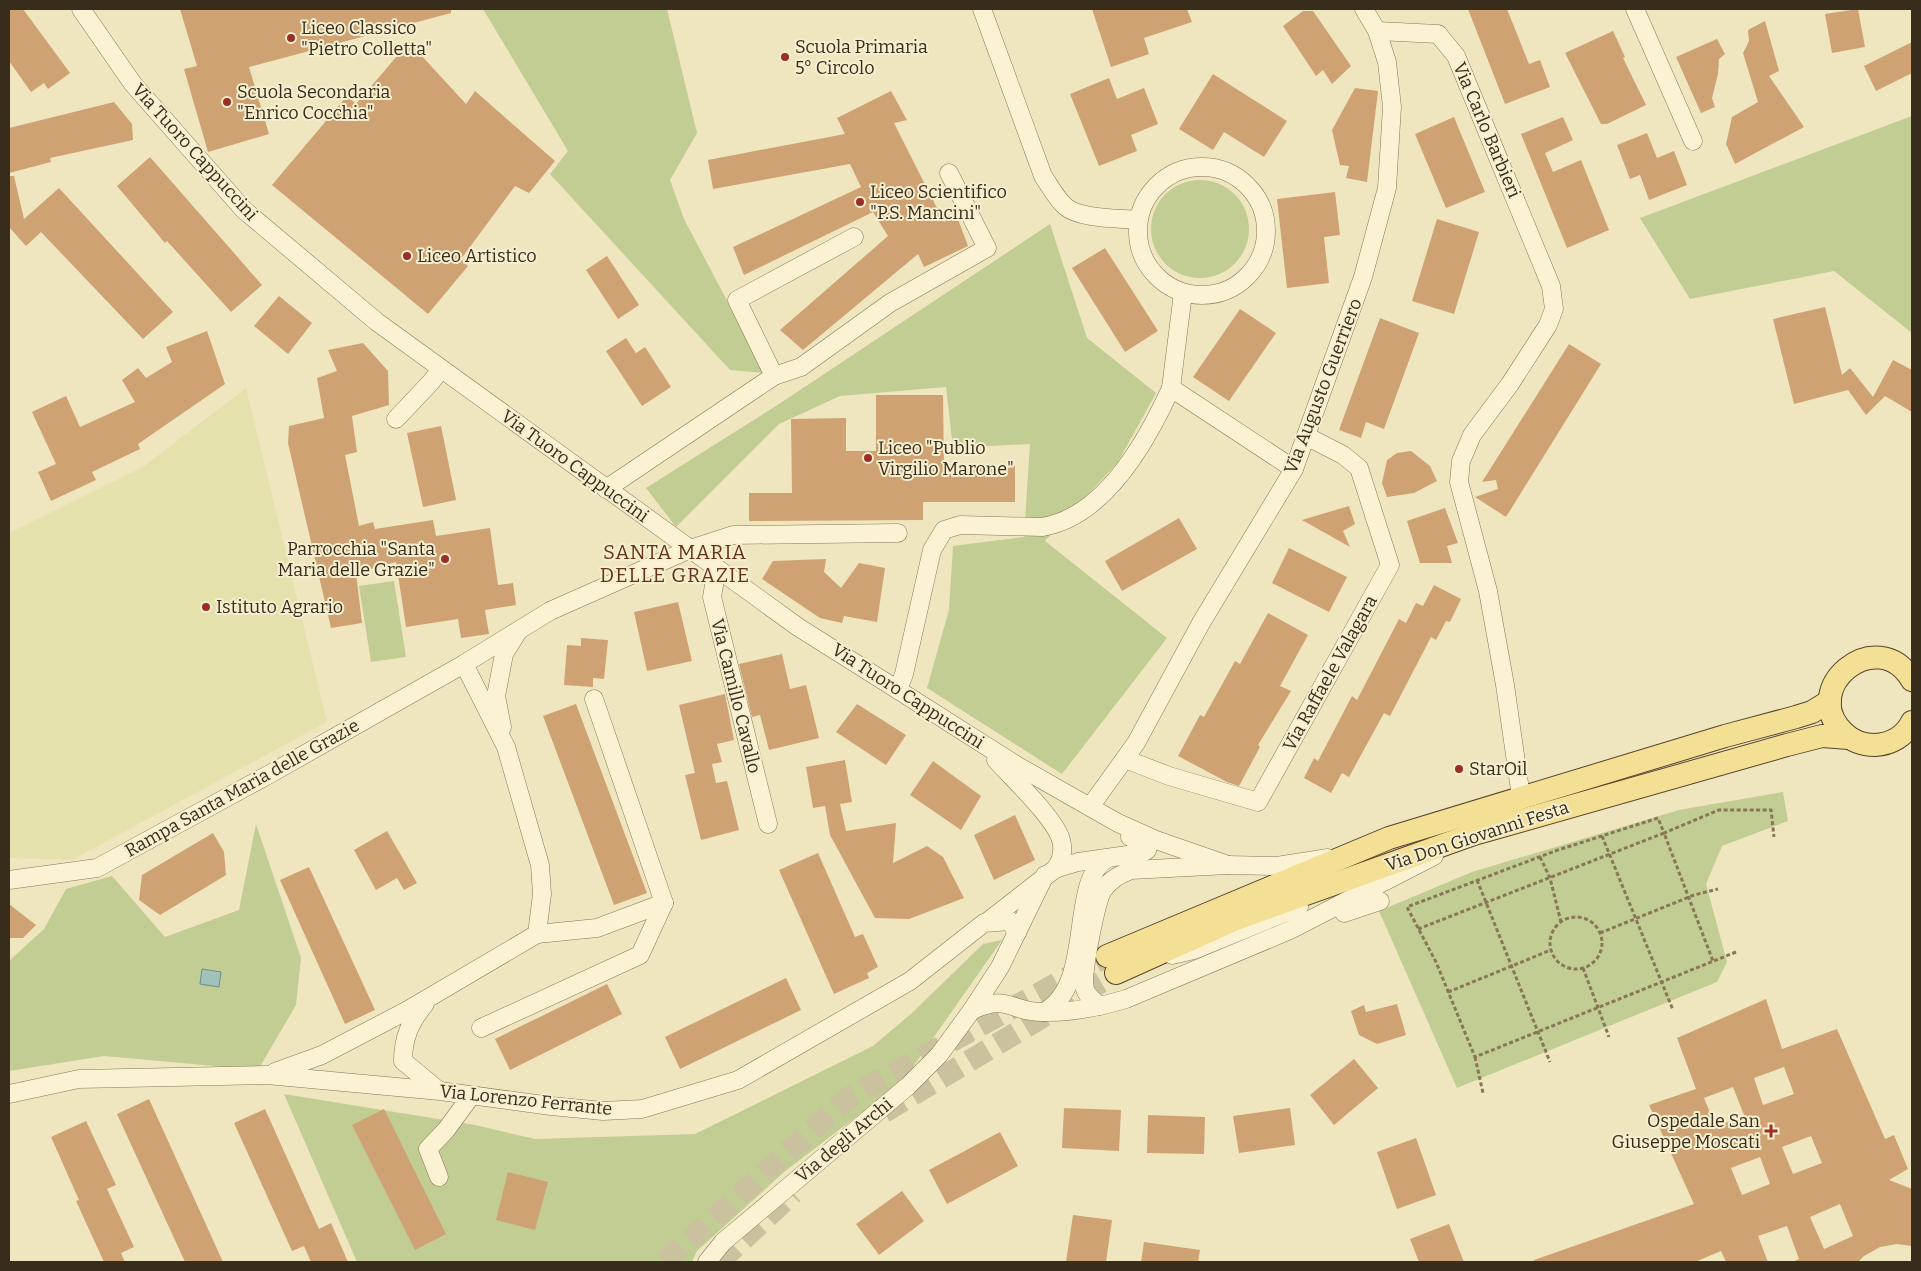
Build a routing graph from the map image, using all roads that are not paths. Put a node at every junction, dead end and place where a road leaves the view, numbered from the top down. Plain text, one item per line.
1 (81, 9) edge
2 (982, 9) edge
3 (1364, 9) edge
4 (1635, 9) edge
5 (1378, 31) junction
6 (1693, 142) dead end
7 (948, 173) dead end
8 (1138, 220) junction
9 (854, 237) dead end
10 (1183, 292) junction
11 (440, 369) junction
12 (774, 376) junction
13 (1171, 388) junction
14 (396, 419) dead end
15 (1306, 436) junction
16 (1294, 469) junction
17 (606, 489) junction
18 (898, 533) dead end
19 (690, 549) junction
20 (717, 568) junction
21 (520, 628) junction
22 (1903, 661) edge
23 (464, 664) junction
24 (1912, 680) edge
25 (898, 690) junction
26 (594, 699) dead end
27 (1830, 701) junction
28 (1912, 722) edge
29 (1849, 738) junction
30 (981, 744) junction
31 (506, 747) junction
32 (1125, 759) junction
33 (1521, 797) junction
34 (1090, 806) junction
35 (1118, 823) junction
36 (768, 824) dead end
37 (1474, 834) junction
38 (1341, 856) junction
39 (1108, 858) junction
40 (1228, 865) junction
41 (1050, 872) junction
42 (9, 880) edge
43 (1364, 891) junction
44 (1380, 901) dead end
45 (664, 904) junction
46 (984, 923) junction
47 (1017, 933) junction
48 (537, 934) junction
49 (1247, 947) junction
50 (1147, 960) junction
51 (1000, 966) junction
52 (432, 996) junction
53 (1013, 1005) junction
54 (1100, 1006) junction
55 (972, 1010) junction
56 (1044, 1012) junction
57 (481, 1028) dead end
58 (267, 1075) junction
59 (440, 1091) junction
60 (9, 1094) edge
61 (471, 1096) junction
62 (440, 1178) dead end
63 (708, 1262) edge

1 - 11 street, Via Tuoro Cappuccini
2 - 8 street
3 - 5 street, Via Augusto Guerriero
4 - 6 street
5 - 15 street, Via Augusto Guerriero
5 - 33 street, Via Carlo Barbieri
7 - 12 street
8 - 10 street
8 - 10 street
9 - 12 street
10 - 13 street
11 - 14 street
11 - 17 street, Via Tuoro Cappuccini
12 - 17 street
13 - 16 street
13 - 25 street
15 - 16 street, Via Augusto Guerriero
15 - 32 street, Via Raffaele Valagara
16 - 32 street, Via Augusto Guerriero
17 - 19 street, Via Tuoro Cappuccini
18 - 19 street, Rampa Santa Maria delle Grazie
19 - 20 street, Via Tuoro Cappuccini
19 - 21 street, Rampa Santa Maria delle Grazie
20 - 25 street, Via Tuoro Cappuccini
20 - 36 street, Via Camillo Cavallo
21 - 23 street, Rampa Santa Maria delle Grazie
21 - 31 street
22 - 24 main road
22 - 27 main road
23 - 31 street
23 - 42 street, Rampa Santa Maria delle Grazie
25 - 30 street, Via Tuoro Cappuccini
26 - 45 street
27 - 29 main road
27 - 33 main road, Via Don Giovanni Festa
28 - 29 main road, Via Don Giovanni Festa
29 - 37 main road, Via Don Giovanni Festa
30 - 34 street, Via Tuoro Cappuccini
30 - 41 street, Via degli Archi
31 - 48 street
32 - 34 street, Via Augusto Guerriero
33 - 38 main road, Via Don Giovanni Festa
34 - 35 street, Via Tuoro Cappuccini
35 - 39 street
35 - 40 street, Via Tuoro Cappuccini
37 - 43 street
37 - 50 main road, Via Don Giovanni Festa
38 - 40 street
38 - 50 main road, Via Don Giovanni Festa
39 - 41 street
39 - 56 street
40 - 54 street
41 - 46 street, Via Lorenzo Ferrante
41 - 47 street, Via degli Archi
43 - 49 street
43 - 50 street
44 - 49 street
45 - 48 street
45 - 57 street
46 - 47 street
46 - 61 street, Via Lorenzo Ferrante
47 - 51 street, Via degli Archi
48 - 52 street
49 - 54 street
51 - 53 street
51 - 55 street, Via degli Archi
52 - 58 street
52 - 59 street
53 - 55 street
53 - 56 street
54 - 56 street
55 - 63 street, Via degli Archi
58 - 59 street, Via Lorenzo Ferrante
58 - 60 street, Via Lorenzo Ferrante
59 - 61 street, Via Lorenzo Ferrante
61 - 62 street

